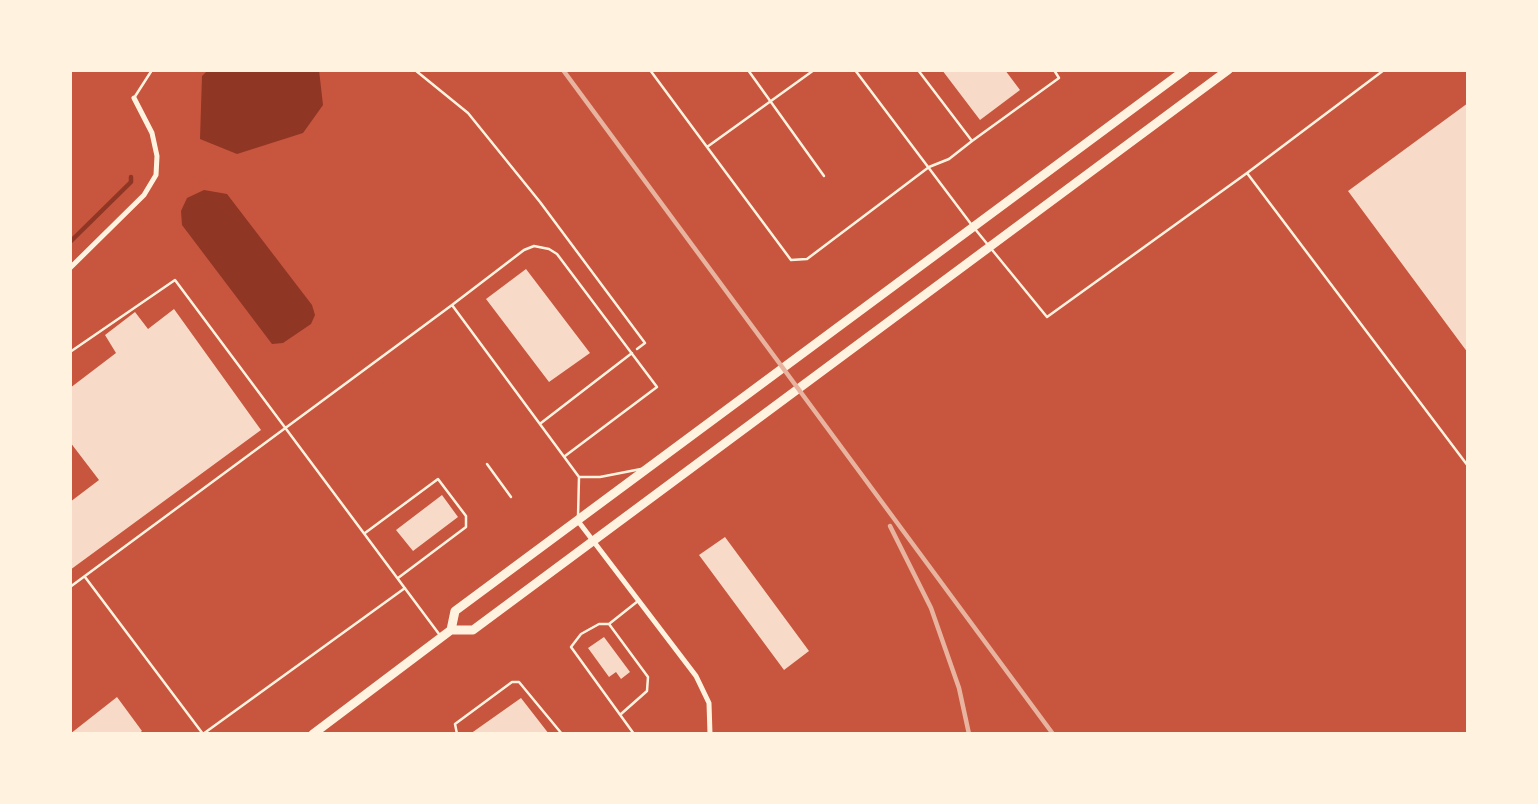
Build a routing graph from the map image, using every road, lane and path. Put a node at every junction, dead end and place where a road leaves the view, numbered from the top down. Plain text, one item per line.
1 (152, 70) edge
2 (415, 70) edge
3 (650, 70) edge
4 (748, 70) edge
5 (814, 70) edge
6 (855, 70) edge
7 (918, 70) edge
8 (1054, 70) edge
9 (1185, 70) edge
10 (1228, 70) edge
11 (1384, 70) edge
12 (134, 98) joint
13 (770, 101) junction
14 (972, 141) junction
15 (707, 146) junction
16 (929, 167) junction
17 (1247, 173) junction
18 (824, 176) dead end
19 (974, 227) junction
20 (991, 247) junction
21 (70, 268) edge
22 (452, 306) junction
23 (70, 352) edge
24 (632, 354) junction
25 (541, 423) junction
26 (286, 426) junction
27 (565, 456) junction
28 (487, 464) dead end
29 (1468, 466) edge
30 (651, 467) junction
31 (579, 477) junction
32 (511, 497) dead end
33 (578, 521) junction
34 (365, 533) junction
35 (593, 542) junction
36 (85, 576) junction
37 (398, 578) junction
38 (70, 587) edge
39 (405, 588) junction
40 (638, 601) junction
41 (609, 624) junction
42 (451, 630) junction
43 (442, 637) junction
44 (621, 714) junction
45 (323, 727) junction
46 (203, 734) edge
47 (304, 734) edge
48 (313, 734) edge
49 (457, 734) edge
50 (562, 734) edge
51 (634, 734) edge
52 (710, 734) edge

1 - 12 lane
2 - 24 path
3 - 15 lane
4 - 13 lane
5 - 13 lane
6 - 16 lane
7 - 14 lane
8 - 14 lane
9 - 19 main road
10 - 20 main road
11 - 17 lane
12 - 21 street
13 - 15 lane
13 - 18 lane
14 - 16 lane
15 - 16 lane
16 - 19 lane
17 - 20 lane
17 - 29 lane
19 - 20 lane
19 - 30 main road
20 - 35 main road
22 - 24 lane
22 - 25 lane
22 - 26 lane
23 - 26 lane
24 - 25 lane
24 - 27 lane
25 - 27 lane
26 - 34 lane
26 - 36 lane
27 - 31 lane
28 - 32 lane
30 - 31 lane
30 - 33 main road
31 - 33 lane
33 - 35 street
33 - 42 main road
34 - 37 lane
34 - 37 lane
35 - 40 street
35 - 42 main road
36 - 38 lane
36 - 46 lane
37 - 39 lane
39 - 43 lane
39 - 46 lane
40 - 41 lane
40 - 52 street
41 - 44 lane
41 - 44 lane
42 - 43 main road
43 - 45 main road
44 - 51 lane
45 - 47 lane
45 - 48 main road
49 - 50 lane

